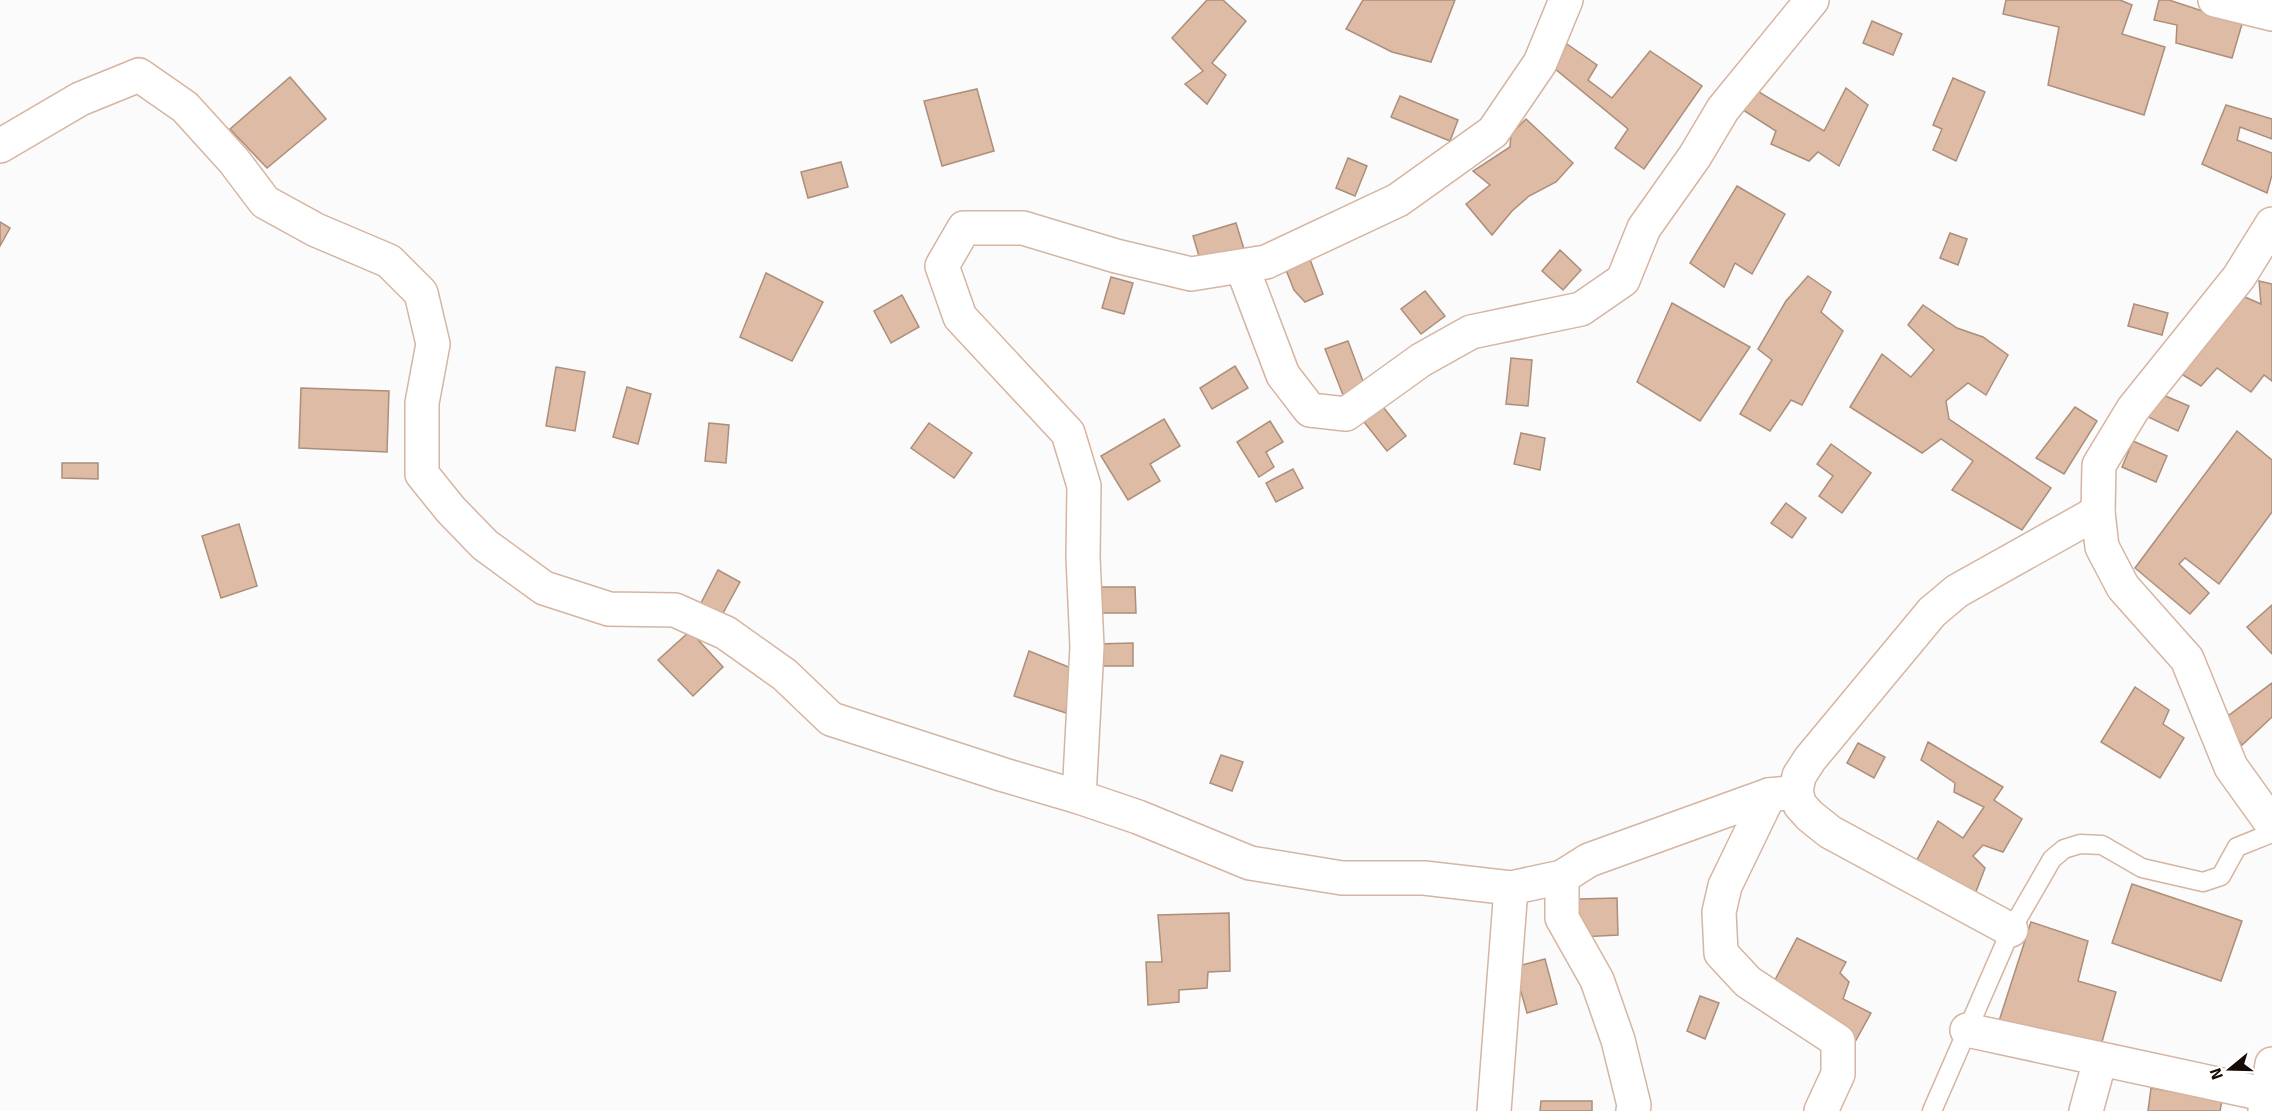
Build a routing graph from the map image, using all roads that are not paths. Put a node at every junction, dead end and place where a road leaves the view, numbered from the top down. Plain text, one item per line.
1 (1566, 0) edge
2 (1812, 0) edge
3 (2215, 0) edge
4 (2272, 14) edge
5 (0, 146) edge
6 (2272, 224) edge
7 (1242, 267) junction
8 (2098, 512) junction
9 (1783, 793) junction
10 (1079, 797) junction
11 (2272, 824) edge
12 (2272, 833) edge
13 (1562, 878) junction
14 (1511, 888) junction
15 (2011, 930) junction
16 (1967, 1030) junction
17 (2100, 1060) junction
18 (2268, 1090) edge
19 (1494, 1111) edge
20 (1633, 1111) edge
21 (1821, 1111) edge
22 (1932, 1111) edge
23 (2086, 1111) edge

1 - 7 street
2 - 7 street
3 - 4 street
5 - 10 street
6 - 8 street
7 - 10 street
8 - 9 street
8 - 11 street
9 - 13 street
9 - 15 street
9 - 21 street
10 - 14 street
12 - 15 lane
13 - 14 street
13 - 20 street
14 - 19 street
15 - 16 lane
16 - 17 street
16 - 22 lane
17 - 18 street
17 - 23 street

